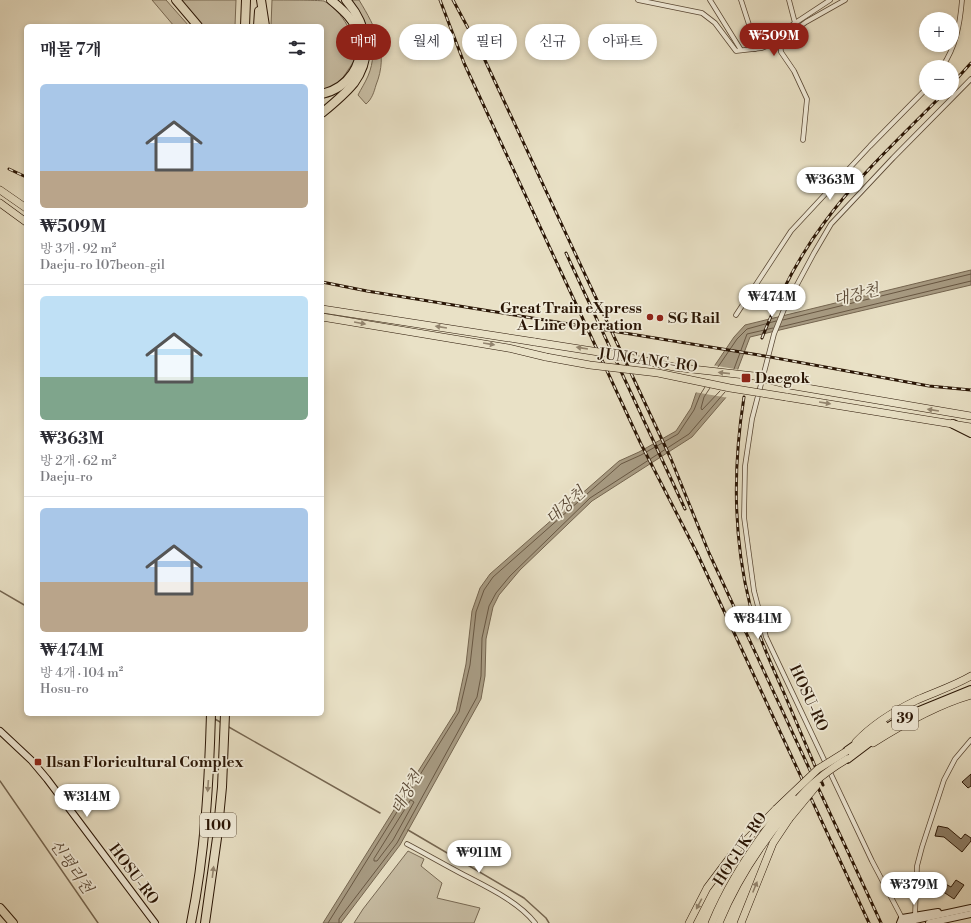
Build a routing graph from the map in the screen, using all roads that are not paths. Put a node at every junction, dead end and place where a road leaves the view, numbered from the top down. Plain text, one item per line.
1 (176, 0) edge
2 (246, 0) edge
3 (260, 0) edge
4 (331, 0) edge
5 (346, 0) edge
6 (638, 0) edge
7 (710, 0) edge
8 (741, 0) edge
9 (790, 0) edge
10 (830, 0) edge
11 (845, 0) edge
12 (962, 0) edge
13 (796, 23) junction
14 (196, 24) edge
15 (245, 24) edge
16 (258, 24) edge
17 (265, 24) edge
18 (780, 41) junction
19 (755, 49) junction
20 (741, 50) junction
21 (947, 60) edge
22 (971, 79) edge
23 (324, 93) edge
24 (919, 96) edge
25 (324, 111) edge
26 (803, 140) dead end
27 (0, 190) edge
28 (0, 203) edge
29 (24, 207) edge
30 (24, 221) edge
31 (324, 309) edge
32 (736, 315) dead end
33 (324, 317) edge
34 (971, 416) edge
35 (953, 424) junction
36 (971, 427) edge
37 (971, 433) edge
38 (971, 676) edge
39 (971, 684) edge
40 (971, 690) edge
41 (971, 695) edge
42 (211, 716) edge
43 (225, 716) edge
44 (0, 731) edge
45 (971, 740) edge
46 (847, 755) junction
47 (782, 814) junction
48 (407, 844) dead end
49 (0, 908) edge
50 (971, 908) edge
51 (971, 914) edge
52 (915, 915) junction
53 (946, 916) junction
54 (903, 921) edge
55 (13, 923) edge
56 (155, 923) edge
57 (191, 923) edge
58 (205, 923) edge
59 (535, 923) edge
60 (689, 923) edge
61 (712, 923) edge
62 (719, 923) edge
63 (741, 923) edge
64 (929, 923) edge
65 (941, 923) edge

1 - 14 highway
2 - 15 highway
3 - 16 highway
3 - 17 highway
4 - 23 highway
5 - 25 highway
6 - 20 street
7 - 20 street
8 - 19 street
9 - 13 street
10 - 13 street
11 - 18 street
12 - 21 street
13 - 18 street
18 - 19 street
18 - 26 street
19 - 20 street
22 - 54 street, HOSU-RO
24 - 32 street
27 - 29 main road
28 - 30 main road
34 -> 31 main road, JUNGANG-RO, bridge
33 -> 35 main road, JUNGANG-RO, bridge
35 - 36 main road, JUNGANG-RO
35 - 37 highway
38 - 46 main road
39 - 46 highway, 39
40 - 46 highway, 39
41 - 46 main road
42 -> 57 highway, 100
58 -> 43 highway, 100
44 - 56 main road, HOSU-RO
45 - 52 street
46 - 47 main road, bridge
46 - 47 main road, 39, bridge
47 -> 60 main road
47 - 61 main road, HOGUK-RO / 39
47 - 62 main road, HOGUK-RO / 39
63 -> 47 main road
48 - 59 street
49 - 55 highway
50 - 53 main road
51 - 53 main road
52 - 53 main road
52 - 54 main road
53 - 54 main road
53 - 64 main road
53 - 65 main road

